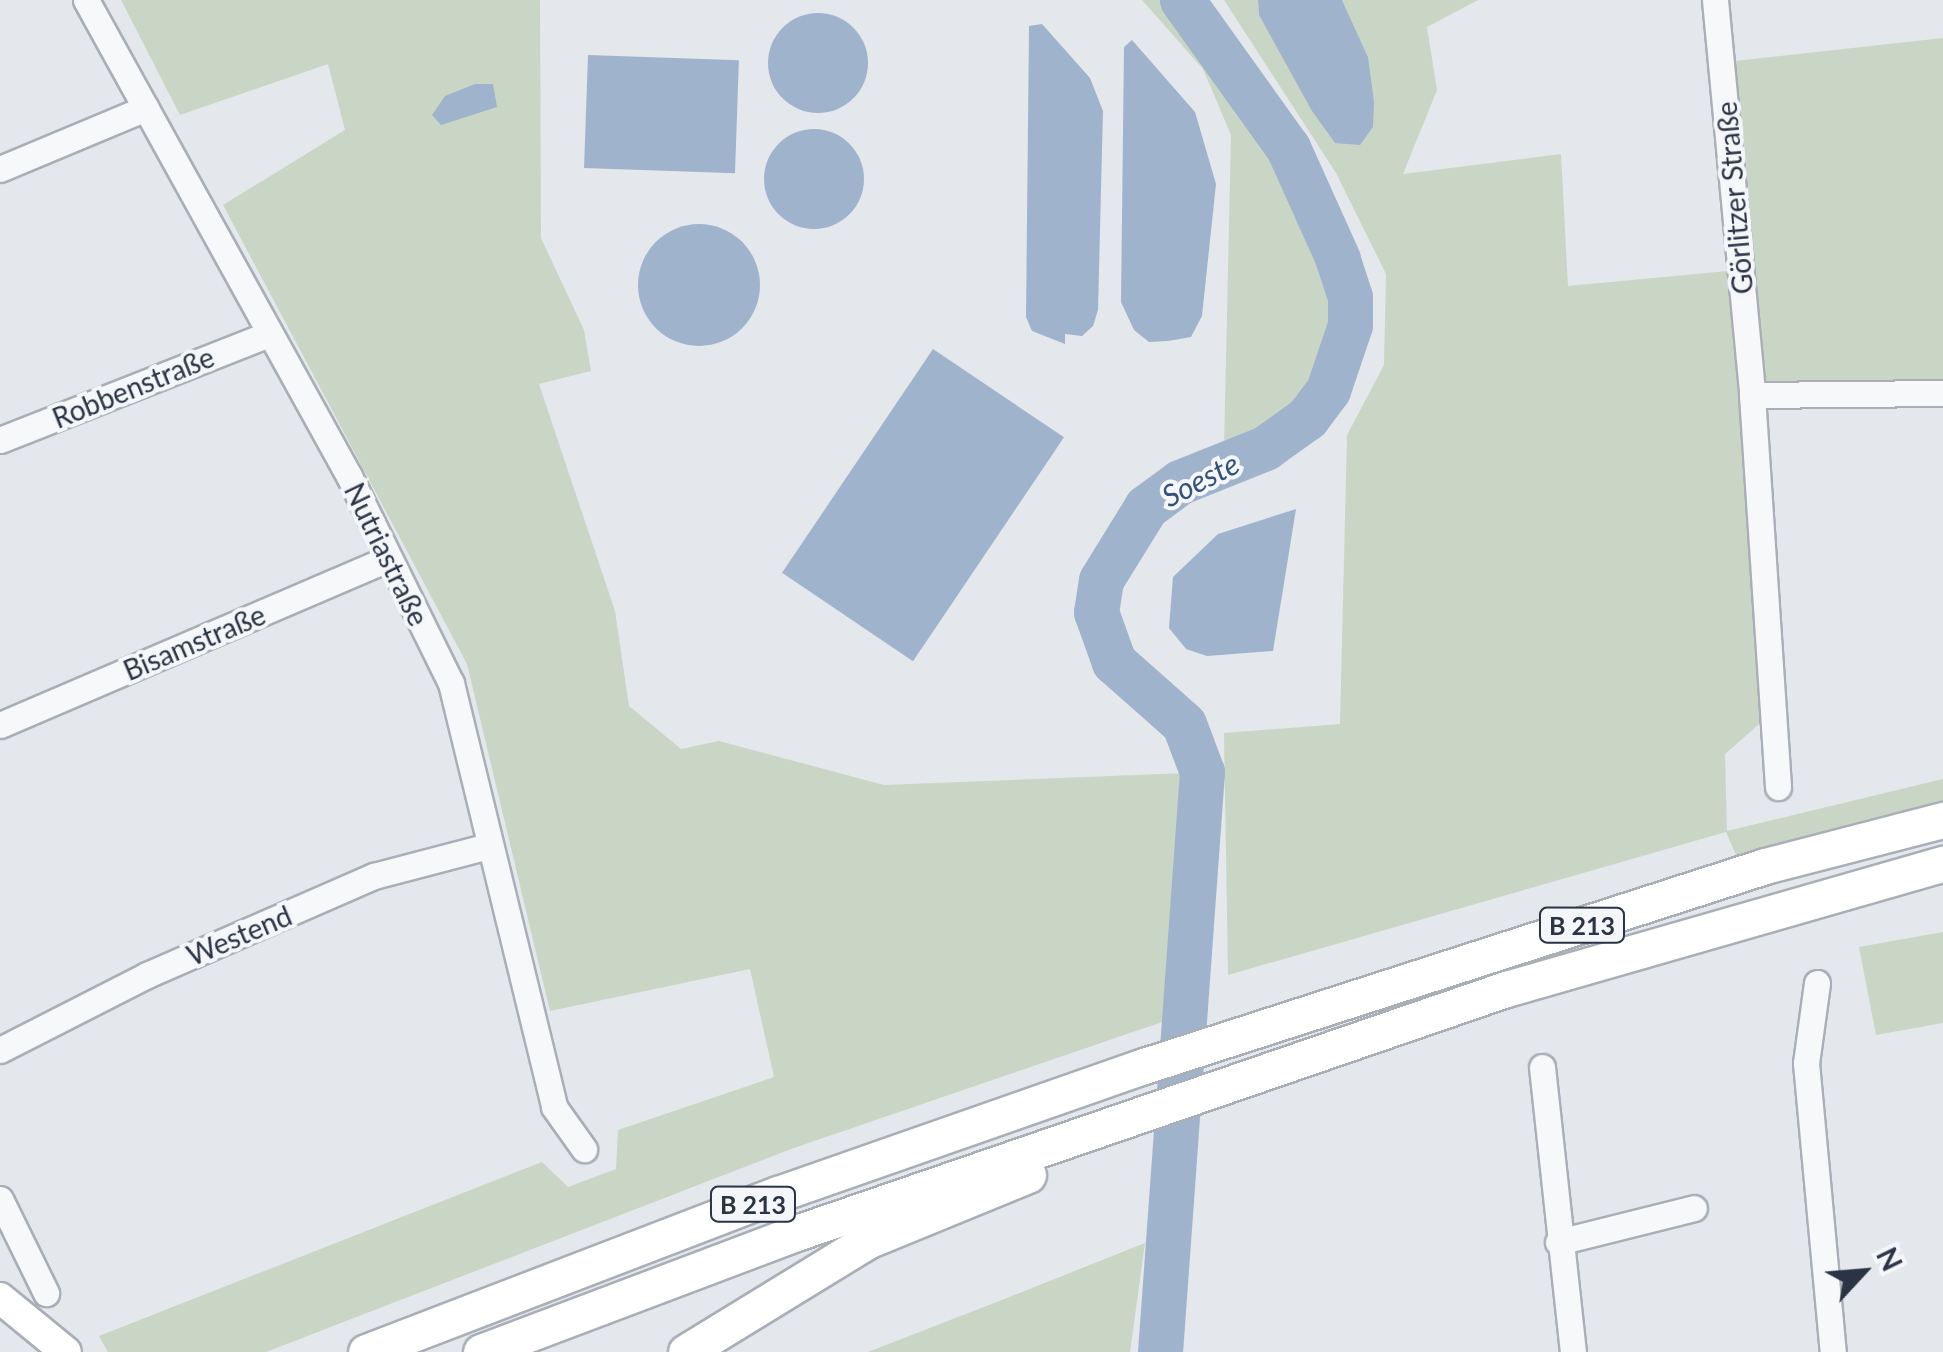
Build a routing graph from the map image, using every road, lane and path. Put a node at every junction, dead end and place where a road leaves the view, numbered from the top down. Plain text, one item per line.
1 (86, 0) edge
2 (1715, 0) edge
3 (146, 108) junction
4 (0, 169) edge
5 (266, 335) junction
6 (1943, 393) edge
7 (1752, 395) junction
8 (0, 440) edge
9 (388, 560) junction
10 (0, 725) edge
11 (1778, 787) dead end
12 (1943, 820) edge
13 (488, 846) junction
14 (1943, 864) edge
15 (1817, 984) dead end
16 (0, 1050) edge
17 (1542, 1067) dead end
18 (1156, 1107) junction
19 (584, 1148) dead end
20 (0, 1199) edge
21 (1694, 1208) dead end
22 (1558, 1242) junction
23 (46, 1293) dead end
24 (0, 1298) edge
25 (66, 1352) edge
26 (366, 1352) edge
27 (481, 1352) edge
28 (686, 1352) edge
29 (1573, 1352) edge
30 (1833, 1352) edge

1 - 3 street, Nutriastraße
2 - 7 street, Görlitzer Straße
3 - 4 street
3 - 5 street, Nutriastraße
5 - 8 street, Robbenstraße
5 - 9 street, Nutriastraße
6 - 7 street
7 - 11 street, Görlitzer Straße
9 - 10 street, Bisamstraße
9 - 13 street, Nutriastraße
12 - 26 highway, B 213
13 - 16 street, Westend
13 - 19 street, Nutriastraße
14 - 18 highway, B 213
15 - 30 street
17 - 22 street
18 - 27 highway, B 213
18 - 28 highway, B 213
20 - 23 street
21 - 22 street
22 - 29 street
24 - 25 main road

